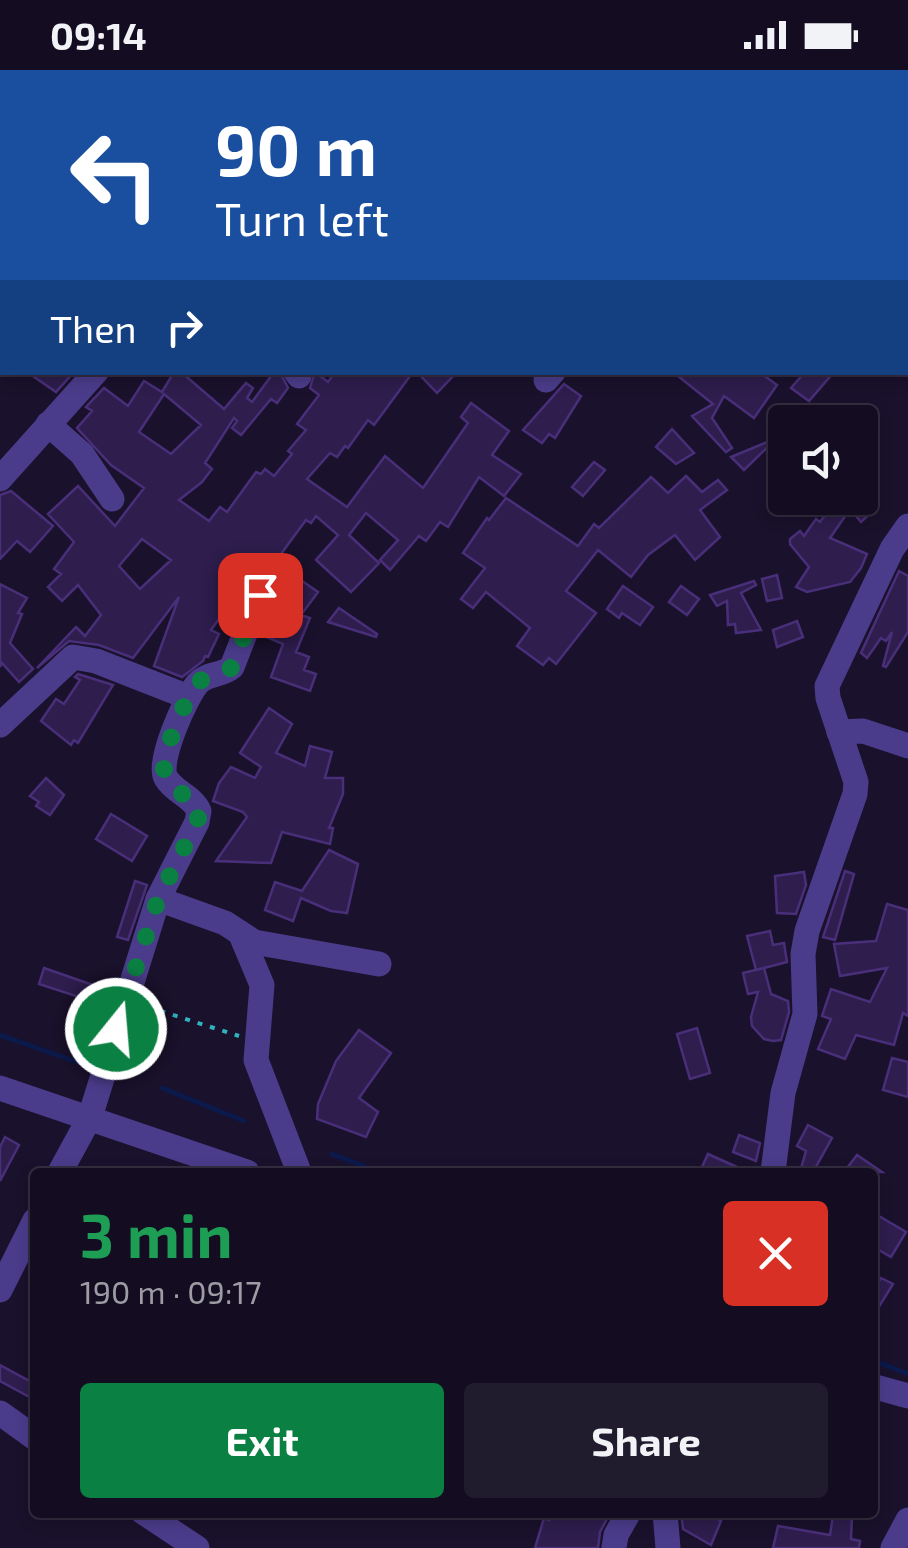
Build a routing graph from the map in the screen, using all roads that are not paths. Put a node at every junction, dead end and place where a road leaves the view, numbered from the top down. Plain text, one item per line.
1 (93, 375) edge
2 (48, 424) junction
3 (0, 479) edge
4 (112, 499) dead end
5 (908, 526) edge
6 (260, 595) dead end
7 (188, 697) junction
8 (0, 725) edge
9 (839, 732) junction
10 (908, 746) edge
11 (158, 899) junction
12 (241, 934) junction
13 (379, 964) dead end
14 (0, 1088) edge
15 (90, 1117) junction
16 (62, 1168) edge
17 (237, 1168) edge
18 (296, 1168) edge
19 (774, 1168) edge
20 (30, 1230) edge
21 (0, 1290) edge
22 (878, 1386) edge
23 (908, 1396) edge
24 (0, 1413) edge
25 (30, 1434) edge
26 (626, 1518) edge
27 (666, 1518) edge
28 (908, 1520) edge
29 (178, 1522) edge
30 (197, 1548) edge
31 (614, 1548) edge
32 (668, 1548) edge
33 (893, 1548) edge

1 - 2 street
2 - 3 street
2 - 4 street
5 - 9 street
6 - 7 street
7 - 8 street
7 - 11 street
9 - 10 street
9 - 19 street
11 - 12 street
11 - 15 street
12 - 13 street
12 - 18 street
14 - 15 street
15 - 16 street
15 - 17 street
20 - 21 street
22 - 23 street
24 - 25 street
26 - 31 street
27 - 32 street
28 - 33 street
29 - 30 street

